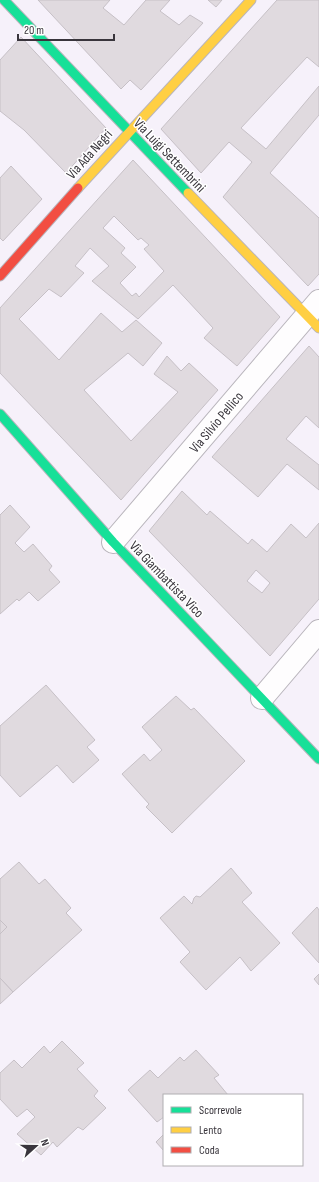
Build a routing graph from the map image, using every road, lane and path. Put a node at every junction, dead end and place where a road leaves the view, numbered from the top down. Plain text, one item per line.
1 (4, 0) edge
2 (251, 0) edge
3 (128, 132) junction
4 (0, 276) edge
5 (315, 315) edge
6 (0, 414) edge
7 (112, 542) junction
8 (319, 631) edge
9 (262, 698) junction
10 (319, 758) edge

1 - 3 street, Via Luigi Settembrini
2 - 3 street, Via Ada Negri
3 - 4 street, Via Ada Negri
3 - 5 street, Via Luigi Settembrini
5 - 7 street, Via Silvio Pellico
6 - 7 street, Via Giambattista Vico
7 - 9 street, Via Giambattista Vico
8 - 9 street
9 - 10 street, Via Giambattista Vico

